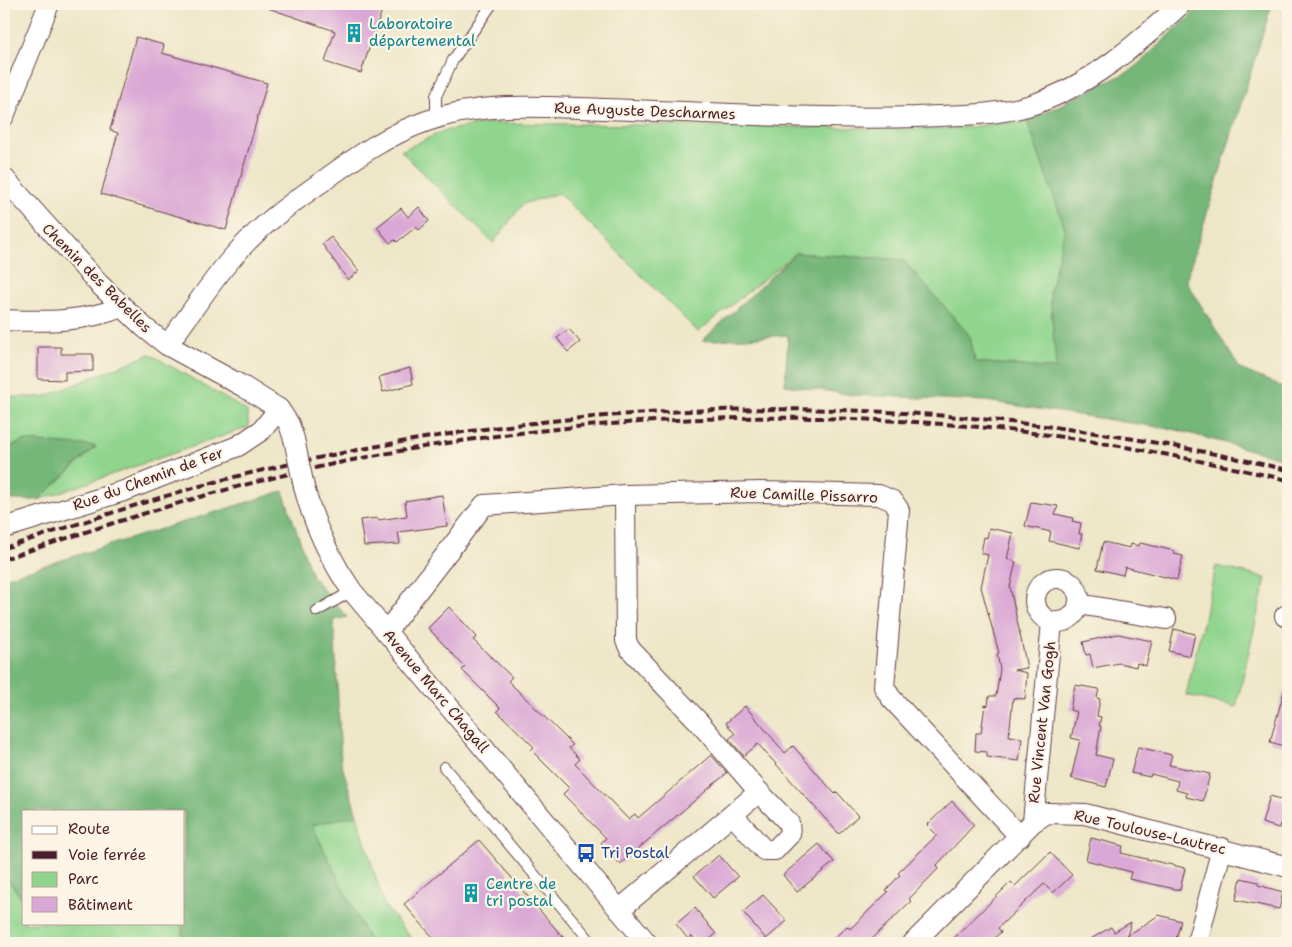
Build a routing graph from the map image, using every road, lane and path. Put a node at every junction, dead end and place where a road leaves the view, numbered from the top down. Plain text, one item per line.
1 (48, 4) edge
2 (492, 4) edge
3 (1181, 4) edge
4 (4, 116) edge
5 (436, 118) junction
6 (4, 178) edge
7 (122, 307) junction
8 (4, 320) edge
9 (167, 345) junction
10 (279, 409) junction
11 (625, 495) junction
12 (4, 528) edge
13 (352, 591) junction
14 (1079, 604) junction
15 (318, 611) dead end
16 (1166, 619) dead end
17 (1052, 622) junction
18 (386, 632) junction
19 (444, 767) dead end
20 (759, 792) junction
21 (733, 815) junction
22 (1026, 830) junction
23 (1222, 848) junction
24 (1288, 867) edge
25 (618, 910) junction
26 (592, 943) edge
27 (647, 943) edge
28 (913, 943) edge
29 (1197, 943) edge

1 - 4 street
2 - 5 lane
3 - 5 street, Rue Auguste Descharmes
5 - 9 street, Rue Auguste Descharmes
6 - 7 street, Chemin des Babelles
7 - 8 street
7 - 9 street, Chemin des Babelles
9 - 10 street, Chemin des Babelles
10 - 12 street, Rue du Chemin de Fer
10 - 13 street, Avenue Marc Chagall, bridge
11 - 18 street, Rue Camille Pissarro
11 - 20 street
11 - 22 street, Rue Camille Pissarro
13 - 15 lane
13 - 18 street, Avenue Marc Chagall
14 - 16 street
14 - 17 street, Rue Vincent Van Gogh
14 - 17 street, Rue Vincent Van Gogh
17 - 22 street, Rue Vincent Van Gogh
18 - 25 street, Avenue Marc Chagall
19 - 26 lane
20 - 21 street
20 - 21 street
21 - 25 street
22 - 23 street, Rue Toulouse-Lautrec
22 - 28 street, Rue Toulouse-Lautrec
23 - 24 street, Rue Toulouse-Lautrec
23 - 29 street
25 - 27 street, Avenue Marc Chagall

